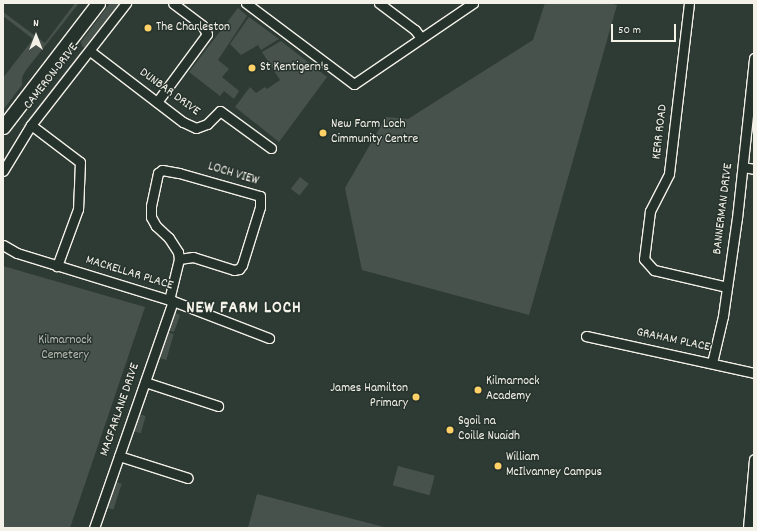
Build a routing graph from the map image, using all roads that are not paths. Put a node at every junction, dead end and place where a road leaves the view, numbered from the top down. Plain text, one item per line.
1 (98, 3) edge
2 (126, 3) edge
3 (173, 3) edge
4 (246, 3) edge
5 (380, 3) edge
6 (473, 3) edge
7 (689, 3) edge
8 (421, 38) junction
9 (90, 51) junction
10 (754, 58) edge
11 (157, 102) junction
12 (31, 125) junction
13 (3, 127) edge
14 (271, 148) dead end
15 (743, 167) junction
16 (754, 169) edge
17 (3, 171) edge
18 (3, 246) edge
19 (180, 259) junction
20 (57, 266) junction
21 (727, 287) junction
22 (171, 301) junction
23 (586, 336) dead end
24 (269, 338) dead end
25 (712, 363) junction
26 (754, 373) edge
27 (145, 382) junction
28 (218, 406) dead end
29 (119, 456) junction
30 (754, 460) edge
31 (188, 478) dead end
32 (94, 528) edge
33 (748, 528) edge

1 - 13 main road
2 - 9 street, CAMERON DRIVE
3 - 11 street
4 - 8 street
5 - 8 street
6 - 8 street
7 - 21 street, KERR ROAD
9 - 11 street, DUNBAR DRIVE
9 - 12 street, CAMERON DRIVE
10 - 15 street, BANNERMAN DRIVE
11 - 14 street, DUNBAR DRIVE
12 - 17 street, CAMERON DRIVE
12 - 20 street
15 - 16 street
15 - 21 street, BANNERMAN DRIVE
18 - 20 street, MACKELLAR PLACE
19 - 19 street, LOCH VIEW
19 - 22 street
20 - 22 street, MACKELLAR PLACE
21 - 25 street, BANNERMAN DRIVE
22 - 24 street, MACKELLAR PLACE
22 - 27 street, MACFARLANE DRIVE
23 - 25 street, GRAHAM PLACE
25 - 26 street, GRAHAM PLACE
27 - 28 street
27 - 29 street, MACFARLANE DRIVE
29 - 31 street
29 - 32 street, MACFARLANE DRIVE
30 - 33 street

